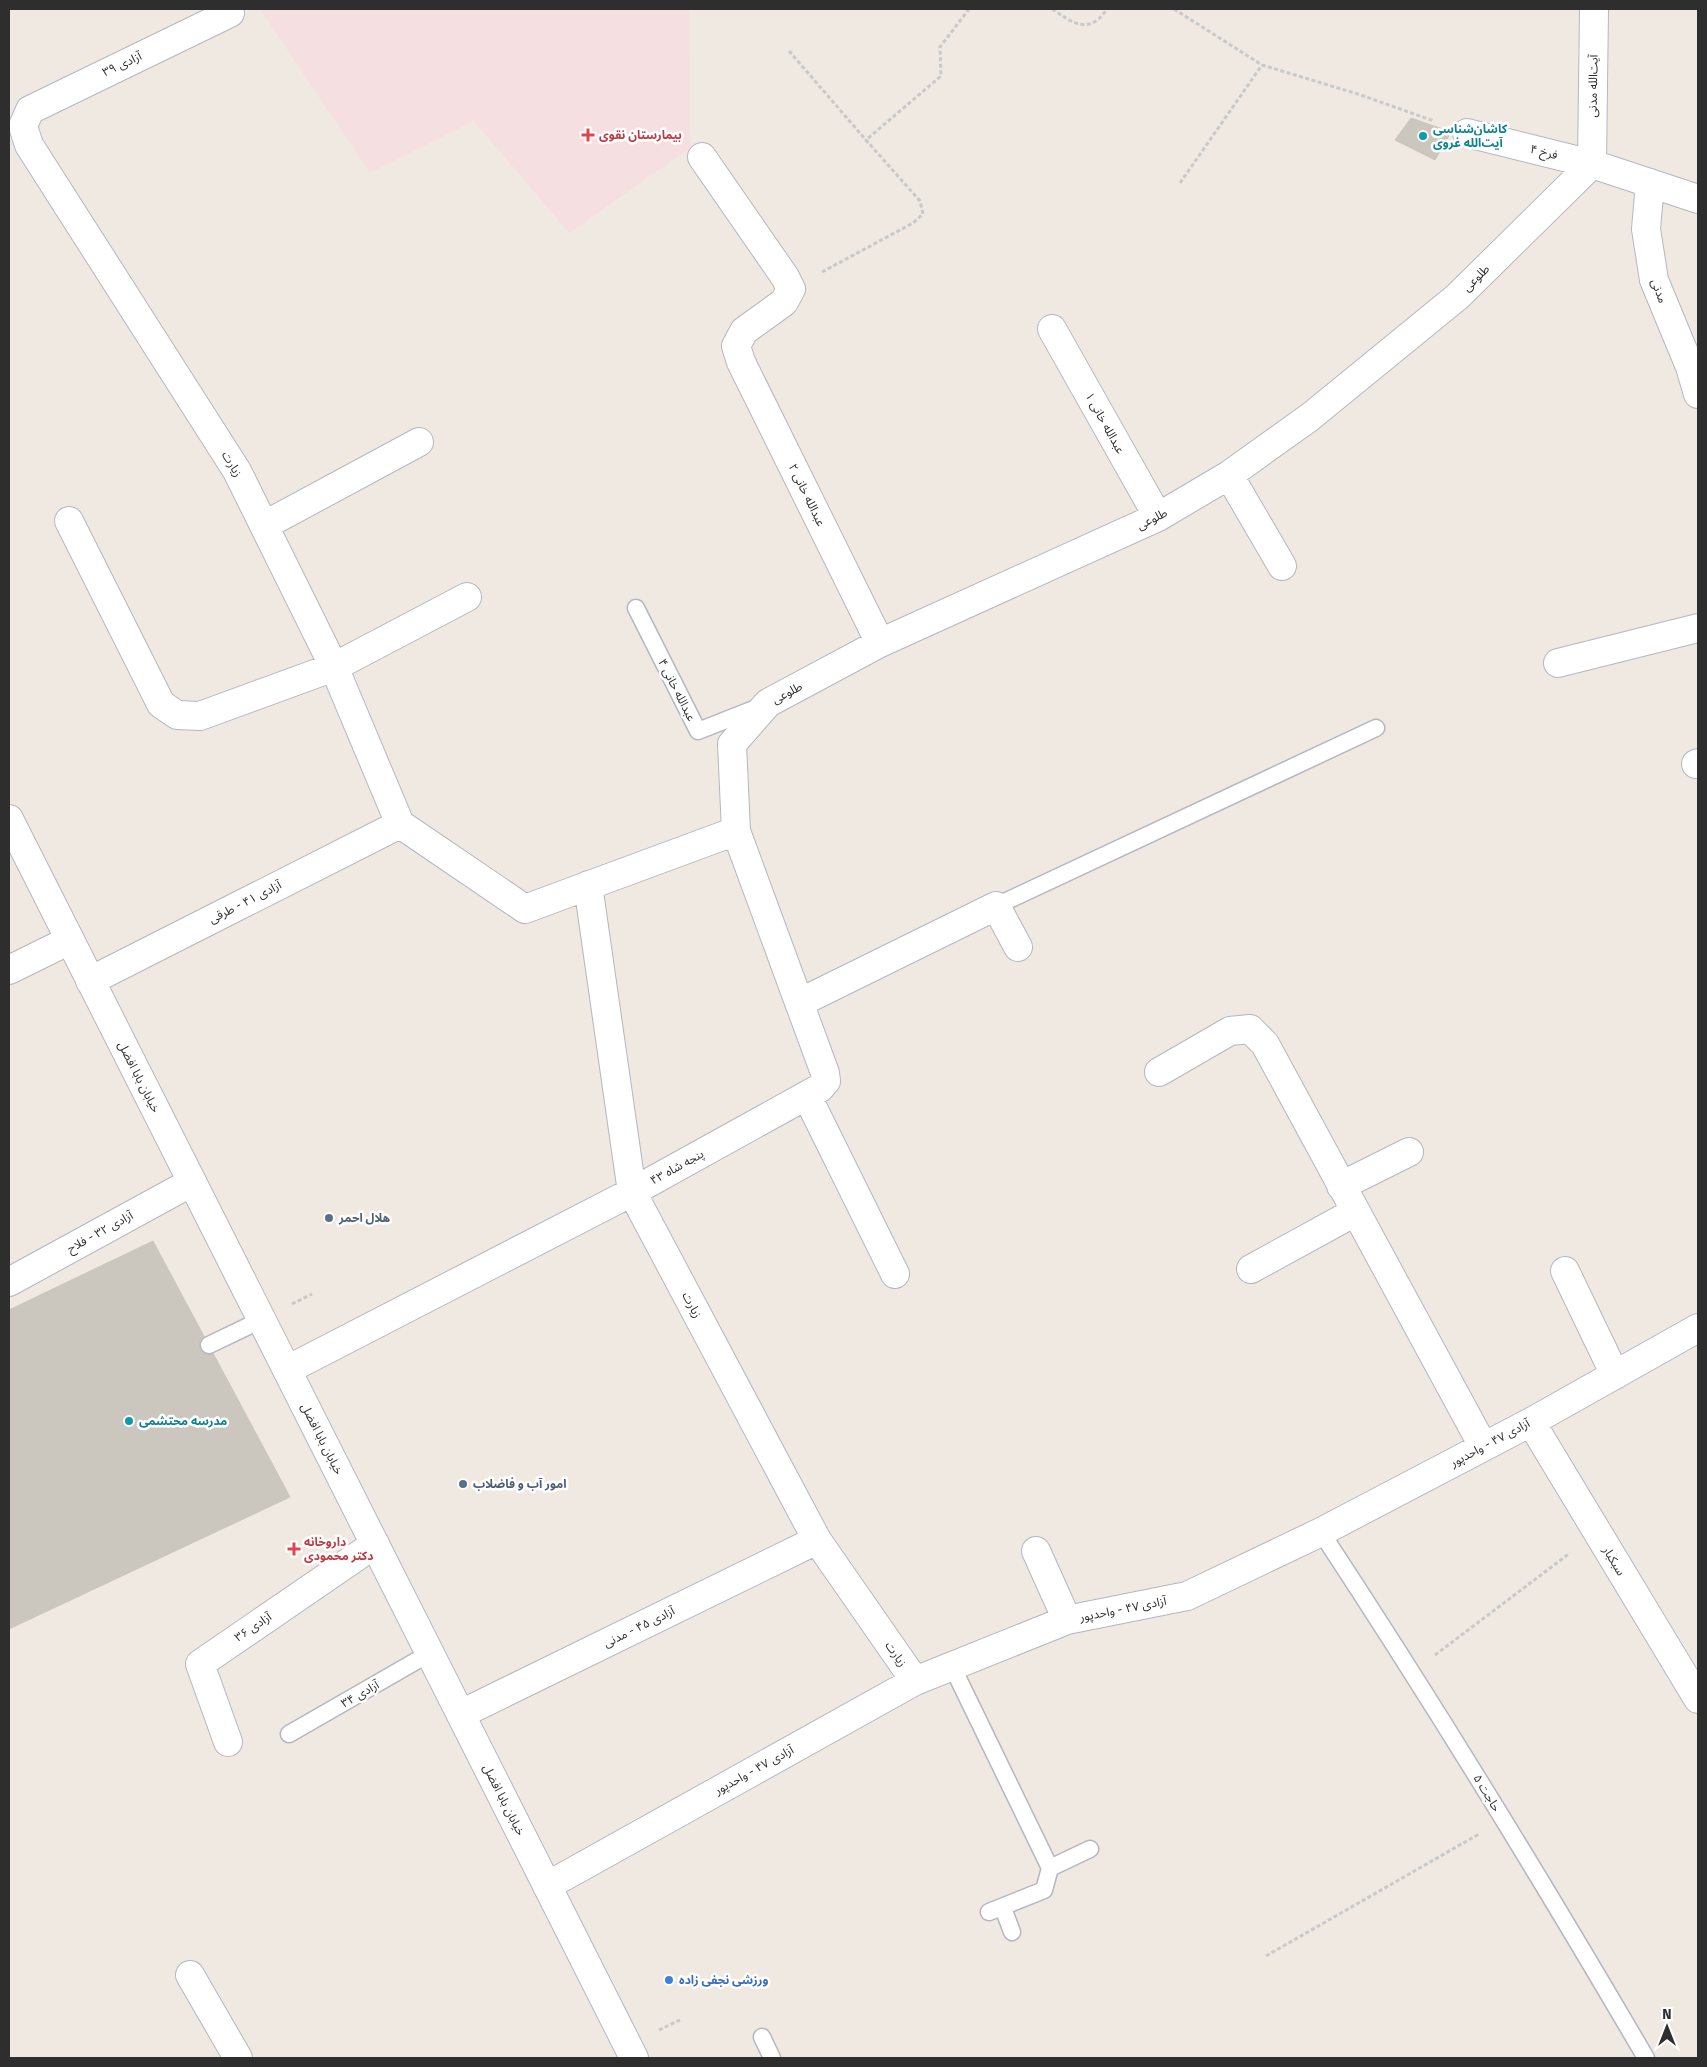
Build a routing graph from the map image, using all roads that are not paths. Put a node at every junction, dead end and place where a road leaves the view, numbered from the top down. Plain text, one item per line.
1 (1594, 9) edge
2 (230, 13) dead end
3 (22, 126) joint
4 (1467, 133) road end
5 (702, 157) dead end
6 (1592, 164) junction
7 (1650, 183) junction
8 (1698, 199) edge
9 (1052, 329) dead end
10 (1698, 394) edge
11 (419, 442) dead end
12 (1229, 476) junction
13 (1158, 517) junction
14 (69, 521) dead end
15 (265, 525) junction
16 (1282, 566) dead end
17 (467, 597) dead end
18 (636, 608) dead end
19 (1698, 628) edge
20 (880, 643) junction
21 (1558, 663) dead end
22 (334, 667) junction
23 (768, 703) junction
24 (1376, 728) dead end
25 (9, 819) edge
26 (400, 824) junction
27 (736, 831) junction
28 (588, 885) junction
29 (996, 906) junction
30 (70, 940) junction
31 (1018, 947) dead end
32 (9, 970) edge
33 (90, 981) junction
34 (799, 1003) junction
35 (1159, 1072) dead end
36 (807, 1096) junction
37 (1408, 1152) dead end
38 (192, 1182) junction
39 (1341, 1186) junction
40 (632, 1192) junction
41 (1355, 1212) junction
42 (1251, 1269) dead end
43 (1565, 1271) dead end
44 (895, 1274) dead end
45 (9, 1282) edge
46 (261, 1320) junction
47 (1698, 1328) edge
48 (209, 1345) dead end
49 (287, 1370) junction
50 (1615, 1375) junction
51 (1531, 1422) junction
52 (1483, 1446) junction
53 (1321, 1532) junction
54 (818, 1540) junction
55 (375, 1544) junction
56 (1036, 1551) dead end
57 (1067, 1620) junction
58 (430, 1653) junction
59 (952, 1666) junction
60 (914, 1681) junction
61 (1698, 1699) edge
62 (460, 1714) junction
63 (289, 1734) dead end
64 (228, 1742) dead end
65 (1090, 1849) dead end
66 (1050, 1868) junction
67 (547, 1886) junction
68 (1012, 1932) dead end
69 (190, 1976) dead end
70 (762, 2037) dead end
71 (238, 2058) edge
72 (634, 2058) edge
73 (772, 2058) edge
74 (1646, 2058) edge

1 - 6 street, آیت‌الله مدنی
2 - 3 street, آزادی ۳۹
3 - 15 street, زیارت
4 - 6 street, فرخ ۴
5 - 20 street, عبدالله خانی ۲
6 - 7 street, فرخ ۴
6 - 12 street, طلوعی
7 - 8 street, فرخ ۴
7 - 10 street, مدنی
9 - 13 street, عبدالله خانی ۱
11 - 15 street
12 - 13 street, طلوعی
12 - 16 street
13 - 20 street, طلوعی
14 - 22 street
15 - 22 street, زیارت
17 - 22 street
18 - 23 lane, عبدالله خانی ۴
19 - 21 street
20 - 23 street, طلوعی
22 - 26 street, زیارت
23 - 27 street, طلوعی
24 - 29 lane
25 - 30 street, خیابان بابا افضل
26 - 28 street
26 - 33 street, آزادی ۴۱ - طرقی
27 - 28 street
27 - 34 street, پنجه شاه ۴۳
28 - 40 street, زیارت
29 - 31 street
29 - 34 street
30 - 32 street
30 - 33 street, خیابان بابا افضل
33 - 38 street, خیابان بابا افضل
34 - 36 street, پنجه شاه ۴۳
35 - 39 street
36 - 40 street, پنجه شاه ۴۳
36 - 44 street
37 - 39 street
38 - 45 street, آزادی ۳۲ - فلاح
38 - 46 street, خیابان بابا افضل
39 - 41 street
40 - 49 street, پنجه شاه ۴۳
40 - 54 street, زیارت
41 - 42 street
41 - 52 street
43 - 50 street
46 - 48 lane
46 - 49 street, خیابان بابا افضل
47 - 50 street, آزادی ۴۷ - واحدپور
49 - 55 street, خیابان بابا افضل
50 - 51 street, آزادی ۴۷ - واحدپور
51 - 52 street, آزادی ۴۷ - واحدپور
51 - 61 street, سبکبار
52 - 53 street, آزادی ۴۷ - واحدپور
53 - 57 street, آزادی ۴۷ - واحدپور
53 - 74 lane, حاجت ۵
54 - 60 street, زیارت
54 - 62 street, آزادی ۴۵ - مدنی
55 - 58 street, خیابان بابا افضل
55 - 64 street, آزادی ۳۶
56 - 57 street
57 - 59 street, آزادی ۴۷ - واحدپور
58 - 62 street, خیابان بابا افضل
58 - 63 lane, آزادی ۳۴
59 - 60 street, آزادی ۴۷ - واحدپور
59 - 66 lane
60 - 67 street, آزادی ۴۷ - واحدپور
62 - 67 street, خیابان بابا افضل
65 - 66 lane
66 - 68 lane
67 - 72 street, خیابان بابا افضل
69 - 71 street
70 - 73 lane

